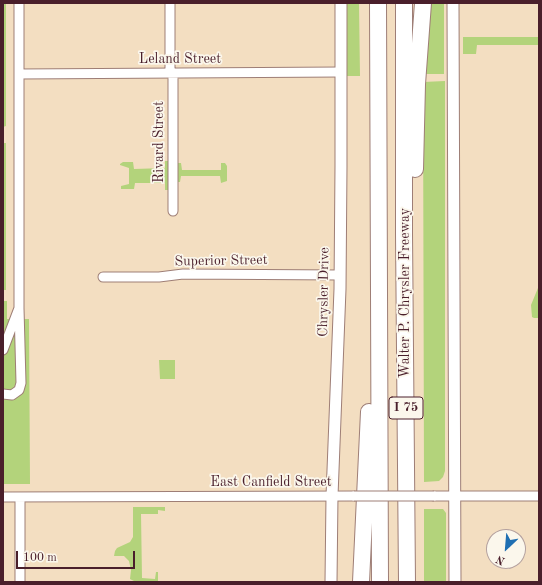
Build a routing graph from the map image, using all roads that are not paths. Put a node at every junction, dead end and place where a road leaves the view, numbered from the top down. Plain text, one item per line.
1 (19, 3) edge
2 (170, 3) edge
3 (341, 3) edge
4 (371, 3) edge
5 (378, 3) edge
6 (404, 3) edge
7 (423, 3) edge
8 (453, 3) edge
9 (378, 30) junction
10 (341, 72) junction
11 (172, 73) junction
12 (19, 74) junction
13 (172, 211) dead end
14 (404, 234) junction
15 (340, 275) junction
16 (103, 277) dead end
17 (19, 308) junction
18 (3, 350) edge
19 (380, 356) junction
20 (3, 394) edge
21 (20, 496) junction
22 (332, 496) junction
23 (455, 496) junction
24 (539, 496) edge
25 (3, 497) edge
26 (20, 582) edge
27 (331, 582) edge
28 (361, 582) edge
29 (380, 582) edge
30 (407, 582) edge
31 (455, 582) edge

1 - 12 street
2 - 11 street, Rivard Street
3 - 10 street, Chrysler Drive
4 - 9 highway
5 - 9 highway, Walter P. Chrysler Freeway / I 75
6 - 14 highway, Walter P. Chrysler Freeway / I 75
7 - 14 highway
8 - 23 street
9 - 19 highway, Walter P. Chrysler Freeway / I 75
10 - 11 street, Leland Street
10 - 15 street, Chrysler Drive
11 - 12 street, Leland Street
11 - 13 street, Rivard Street
12 - 17 street
14 - 30 highway, Walter P. Chrysler Freeway / I 75
15 - 16 street, Superior Street
15 - 22 street, Chrysler Drive
17 - 18 street
17 - 20 street
19 - 28 highway
19 - 29 highway, Walter P. Chrysler Freeway / I 75
21 - 22 street, East Canfield Street
21 - 25 street, East Canfield Street
21 - 26 street
22 - 23 street, East Canfield Street, bridge
22 - 27 street, Chrysler Drive
23 - 24 street, East Canfield Street
23 - 31 street

